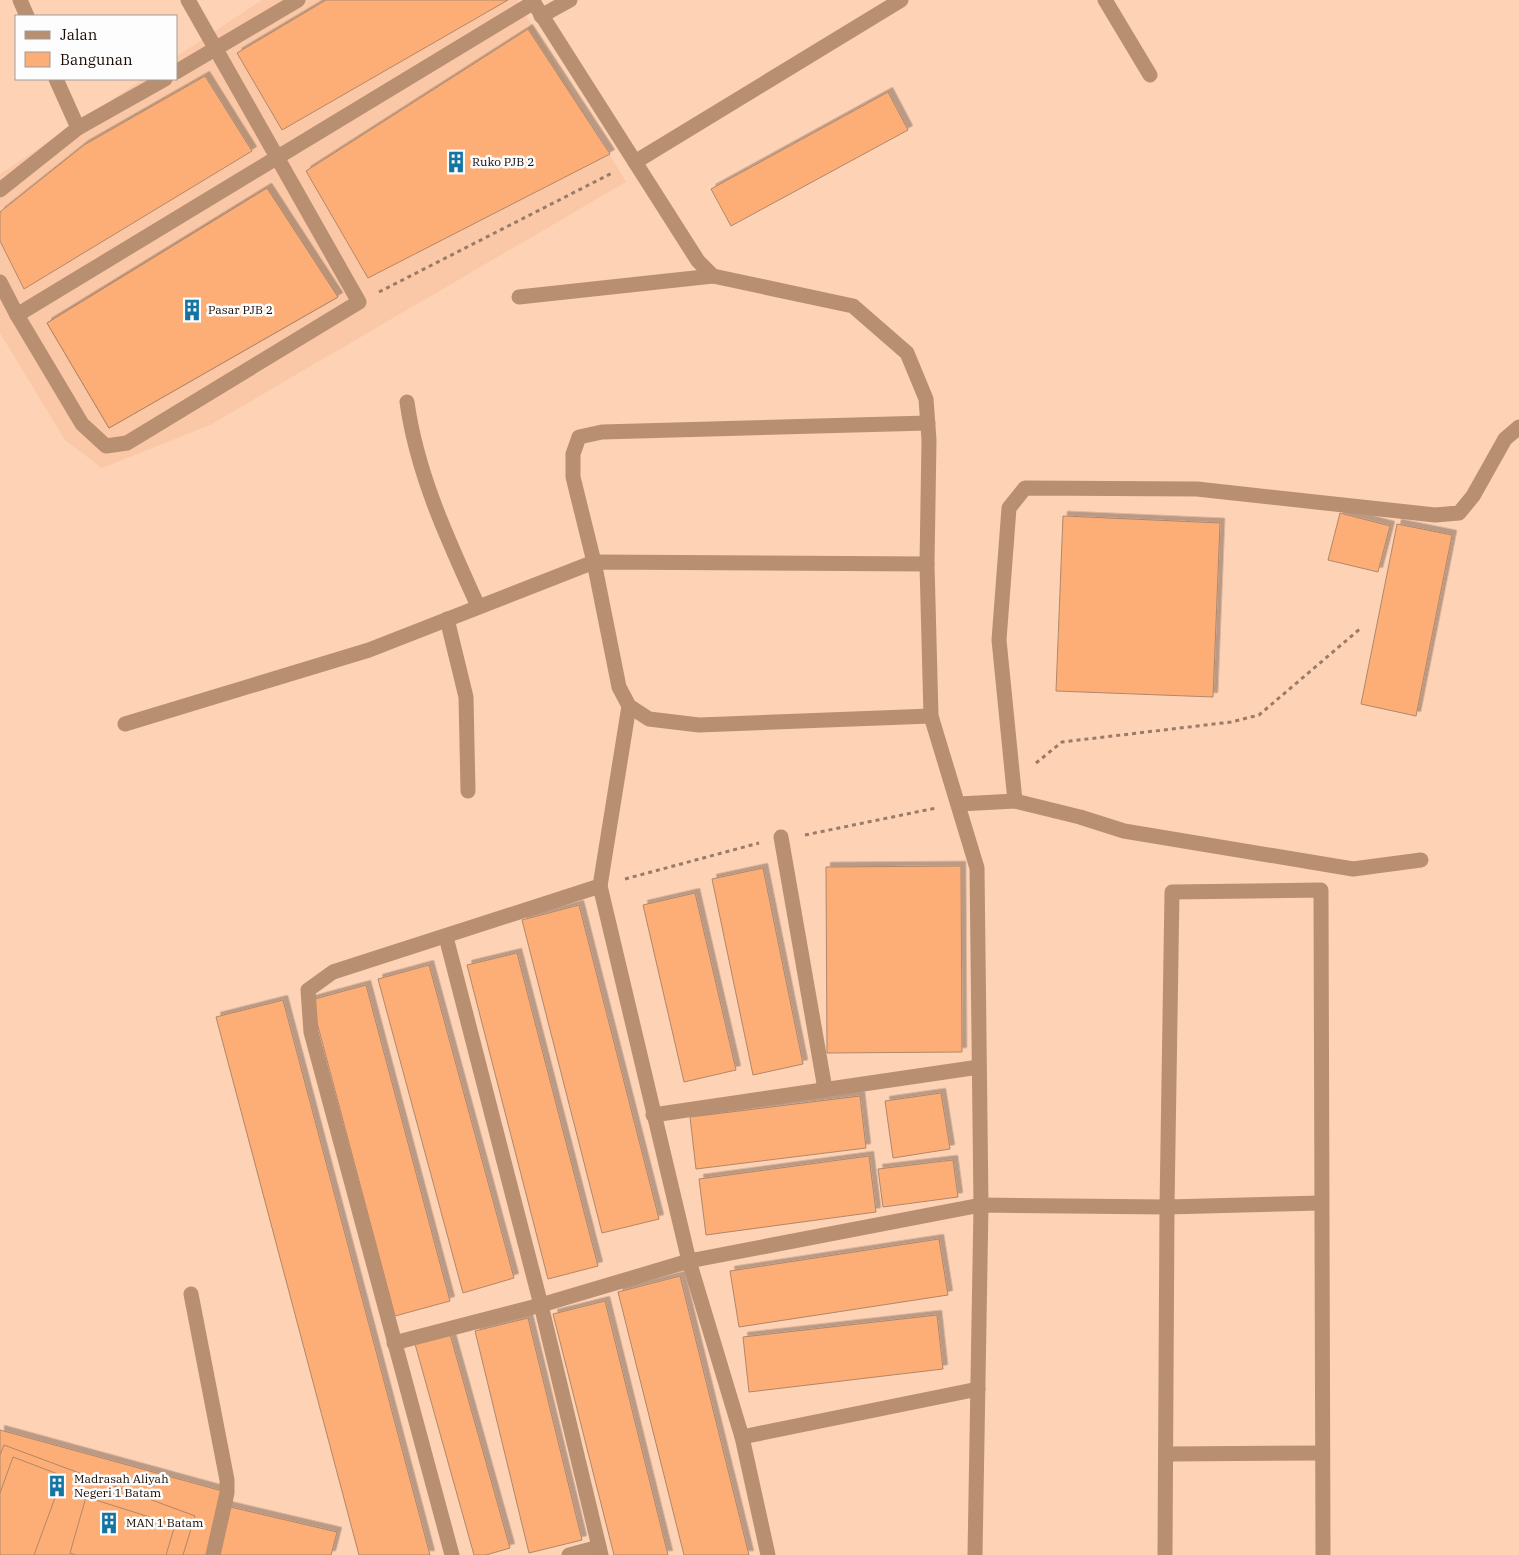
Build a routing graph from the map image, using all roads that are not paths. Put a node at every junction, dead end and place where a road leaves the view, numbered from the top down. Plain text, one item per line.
1 (20, 0) edge
2 (188, 0) edge
3 (298, 0) edge
4 (570, 0) edge
5 (901, 0) edge
6 (1105, 0) edge
7 (536, 6) edge
8 (27, 15) edge
9 (215, 50) junction
10 (178, 71) edge
11 (1150, 75) dead end
12 (56, 80) edge
13 (163, 80) edge
14 (78, 128) junction
15 (277, 158) junction
16 (634, 162) junction
17 (0, 190) edge
18 (713, 276) junction
19 (0, 282) edge
20 (519, 297) dead end
21 (16, 315) junction
22 (407, 402) dead end
23 (928, 423) junction
24 (1519, 427) edge
25 (594, 562) junction
26 (927, 564) junction
27 (478, 606) junction
28 (447, 619) junction
29 (629, 706) junction
30 (931, 716) junction
31 (125, 724) dead end
32 (468, 791) dead end
33 (1015, 801) junction
34 (959, 804) junction
35 (781, 837) road end
36 (1421, 860) dead end
37 (600, 886) junction
38 (446, 937) junction
39 (979, 1067) junction
40 (825, 1089) junction
41 (653, 1115) junction
42 (1321, 1203) junction
43 (981, 1205) junction
44 (1167, 1207) junction
45 (689, 1261) junction
46 (191, 1294) dead end
47 (541, 1305) junction
48 (394, 1343) junction
49 (978, 1389) junction
50 (742, 1437) junction
51 (1321, 1453) junction
52 (1166, 1454) junction
53 (600, 1551) edge
54 (213, 1555) edge
55 (452, 1555) edge
56 (569, 1555) edge
57 (768, 1555) edge
58 (975, 1555) edge
59 (1165, 1555) edge
60 (1322, 1555) edge

1 - 8 street
2 - 9 street
3 - 9 street
4 - 7 street
5 - 16 street
6 - 11 street
7 - 15 street
7 - 16 street
9 - 10 street
9 - 15 street
12 - 14 street
13 - 14 street
14 - 17 street
15 - 21 street
15 - 21 street
16 - 18 street
18 - 20 street
18 - 23 street
19 - 21 street
22 - 27 street
23 - 25 street
23 - 26 street
24 - 33 street
25 - 26 street
25 - 27 street
25 - 29 street
26 - 30 street
27 - 28 street
28 - 31 street
28 - 32 street
29 - 30 street
29 - 37 street
30 - 34 street
33 - 34 street
33 - 36 street
34 - 39 street
35 - 40 street
37 - 38 street
37 - 41 street
38 - 47 street
38 - 48 street
39 - 40 street
39 - 43 street
40 - 41 street
41 - 45 street
42 - 44 street
42 - 44 street
42 - 51 street
43 - 44 street
43 - 45 street
43 - 49 street
44 - 52 street
45 - 47 street
45 - 50 street
46 - 54 street
47 - 48 street
47 - 53 street
48 - 55 street
49 - 50 street
49 - 58 street
50 - 57 street
51 - 52 street
51 - 60 street
52 - 59 street
53 - 56 street

